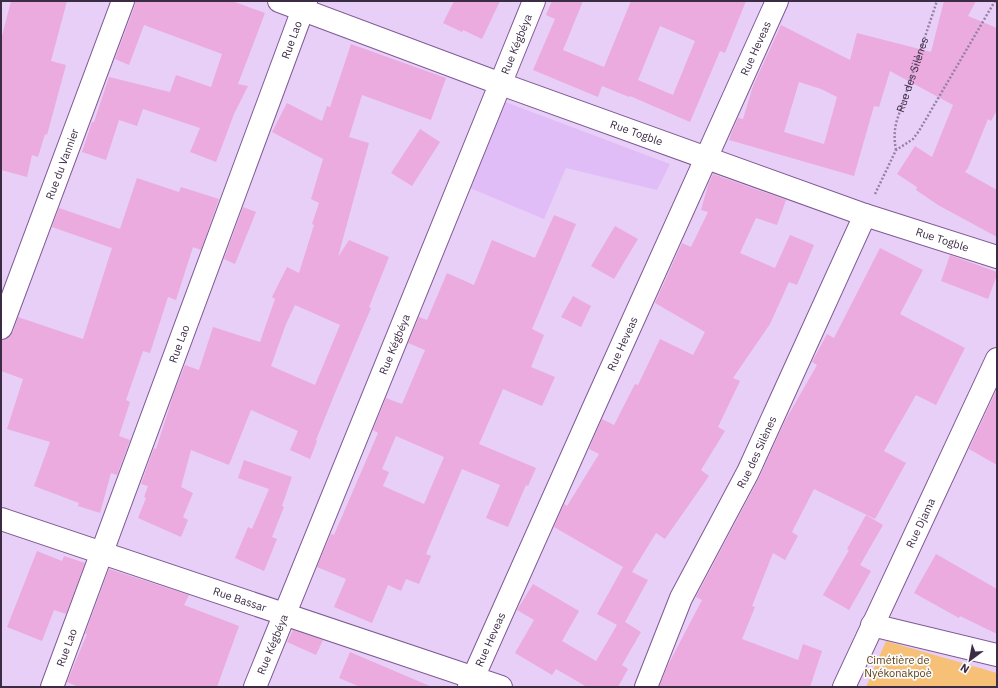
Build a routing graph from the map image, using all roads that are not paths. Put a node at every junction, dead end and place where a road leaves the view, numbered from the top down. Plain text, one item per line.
1 (123, 1) edge
2 (279, 1) edge
3 (534, 1) edge
4 (777, 1) edge
5 (304, 5) edge
6 (501, 84) junction
7 (706, 158) junction
8 (865, 215) junction
9 (997, 257) edge
10 (1, 328) edge
11 (997, 359) edge
12 (1, 520) edge
13 (102, 553) junction
14 (285, 614) junction
15 (872, 625) junction
16 (997, 656) edge
17 (472, 682) edge
18 (52, 687) edge
19 (255, 687) edge
20 (501, 687) edge
21 (646, 687) edge
22 (844, 687) edge

1 - 10 street, Rue du Vannier
2 - 5 street, Rue Togble
3 - 6 street, Rue Kégbéya
4 - 7 street, Rue Heveas
5 - 6 street, Rue Togble
5 - 13 street, Rue Lao
6 - 7 street, Rue Togble
6 - 14 street, Rue Kégbéya
7 - 8 street, Rue Togble
7 - 17 street, Rue Heveas
8 - 9 street, Rue Togble
8 - 21 street, Rue des Silènes
11 - 15 street, Rue Djama
12 - 13 street, Rue Bassar
13 - 14 street, Rue Bassar
13 - 18 street, Rue Lao
14 - 17 street, Rue Bassar
14 - 19 street, Rue Kégbéya
15 - 16 street
15 - 22 street, Rue Djama
17 - 20 street, Rue Bassar

